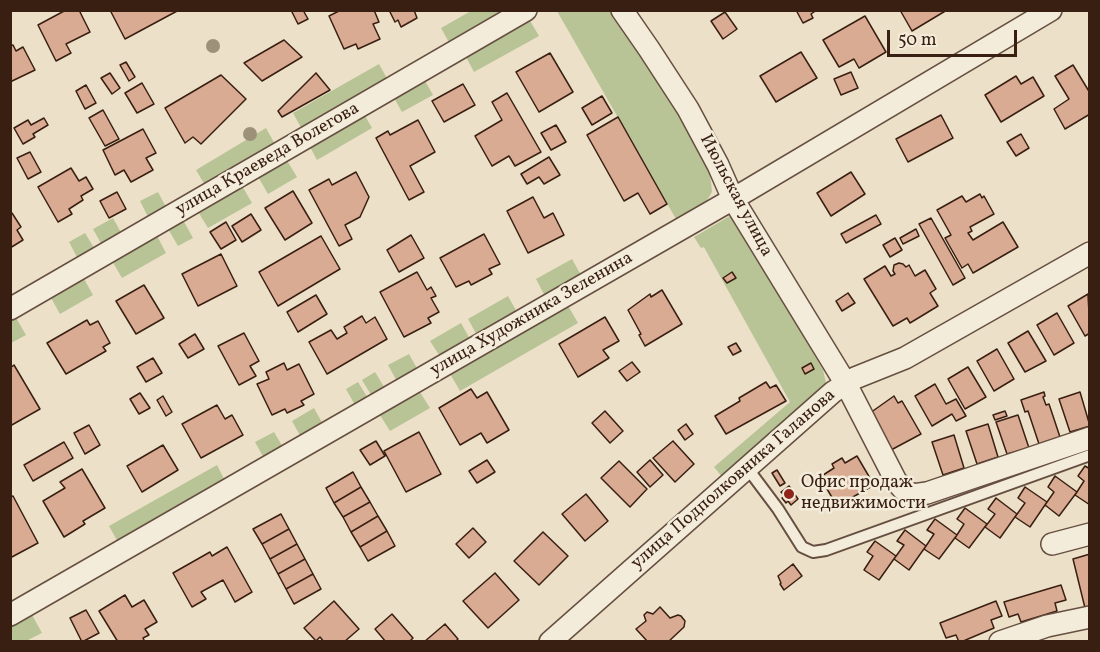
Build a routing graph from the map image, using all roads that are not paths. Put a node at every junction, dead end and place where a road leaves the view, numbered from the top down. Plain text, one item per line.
1 (526, 10) edge
2 (622, 10) edge
3 (1051, 10) edge
4 (733, 199) junction
5 (1089, 253) edge
6 (10, 309) edge
7 (846, 384) junction
8 (1089, 438) edge
9 (1089, 455) edge
10 (748, 468) junction
11 (1089, 534) edge
12 (1052, 544) dead end
13 (10, 615) edge
14 (1089, 617) edge
15 (550, 642) edge
16 (1000, 642) edge

1 - 6 street, улица Краеведа Волегова
2 - 4 street, Июльская улица
3 - 4 street, улица Художника Зеленина
4 - 7 street, Июльская улица
4 - 13 street, улица Художника Зеленина
5 - 7 street, улица Подполковника Галанова
7 - 8 street, Июльская улица
7 - 10 street, улица Подполковника Галанова
9 - 10 lane
10 - 15 street, улица Подполковника Галанова
11 - 12 street
14 - 16 street

